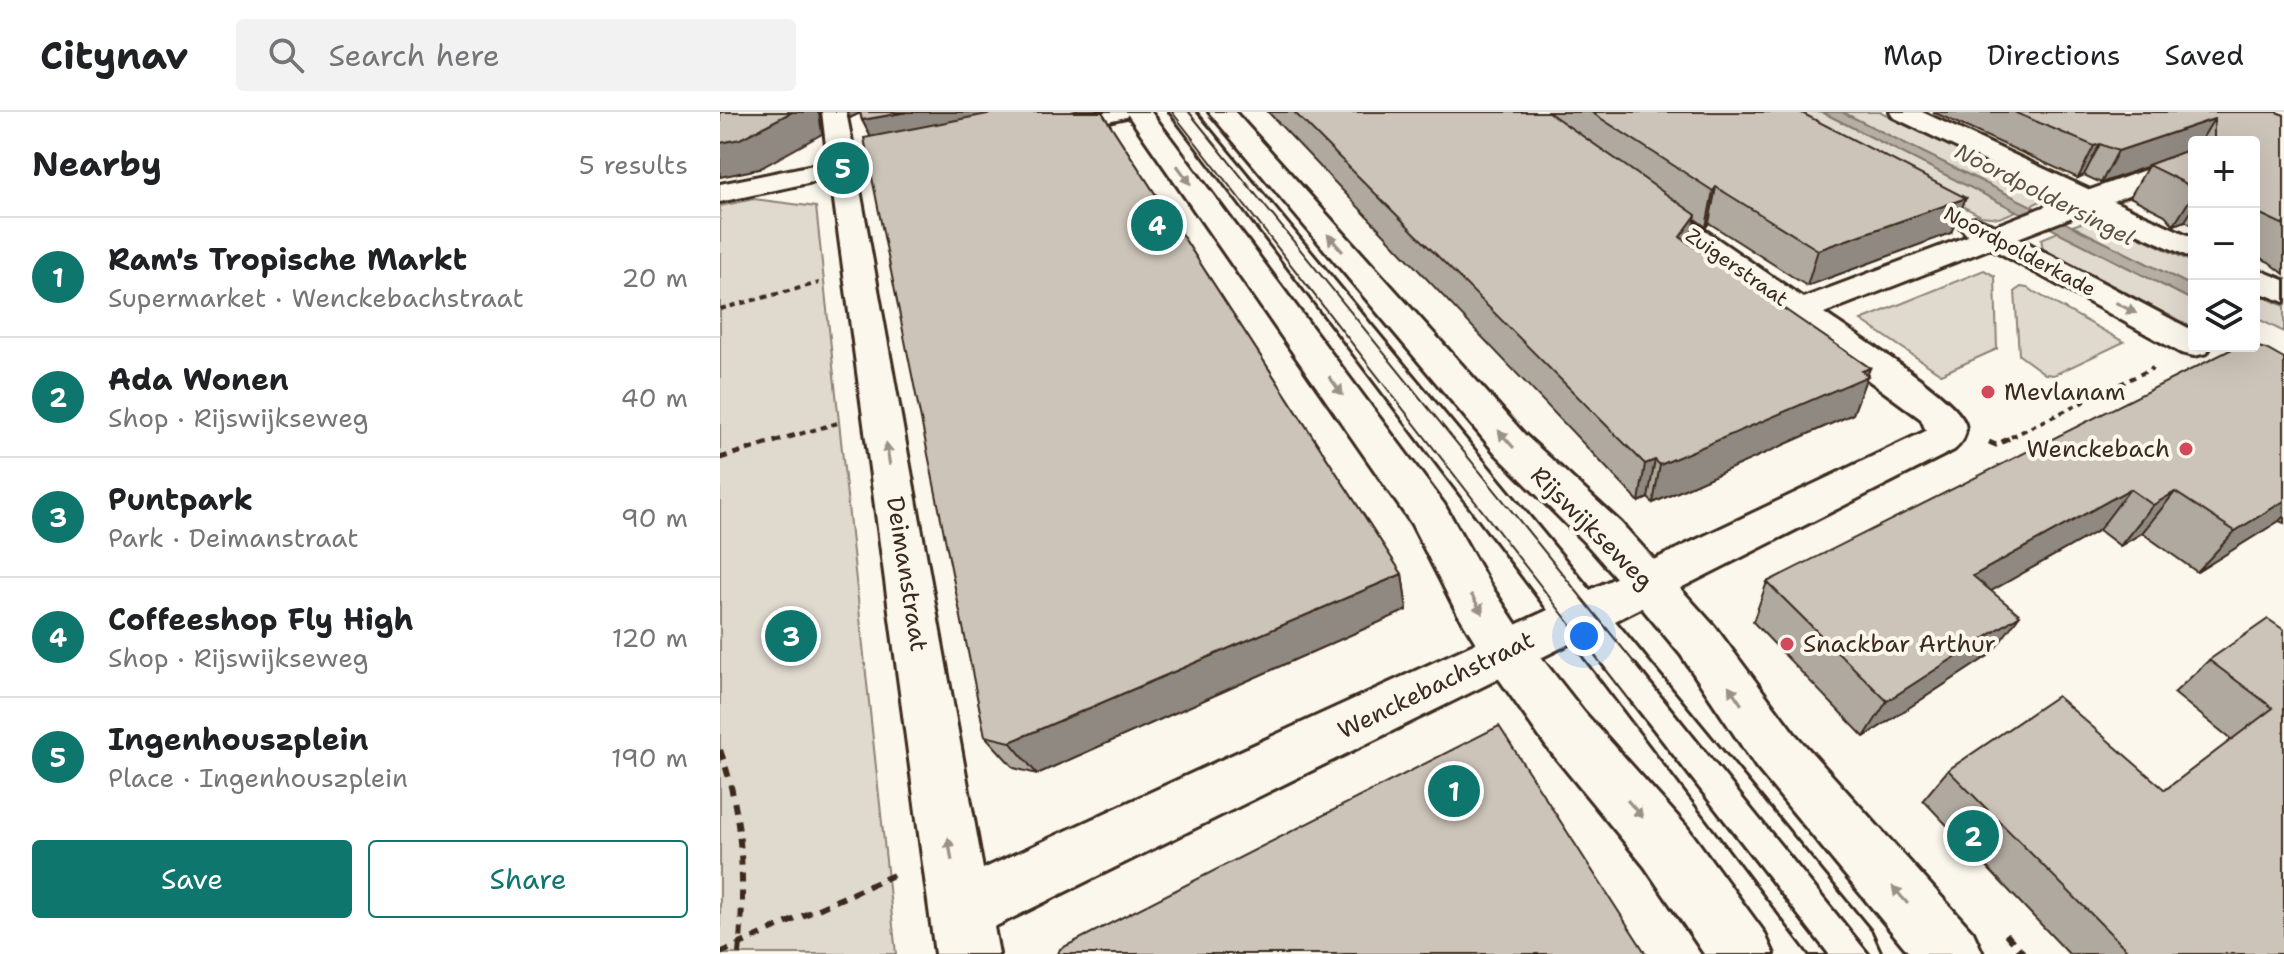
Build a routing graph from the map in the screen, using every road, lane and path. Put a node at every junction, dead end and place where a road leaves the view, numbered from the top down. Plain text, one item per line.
1 (834, 112) edge
2 (1114, 112) edge
3 (1138, 112) edge
4 (1182, 112) edge
5 (1221, 112) edge
6 (1902, 112) edge
7 (1020, 132) edge
8 (899, 157) edge
9 (2188, 162) edge
10 (843, 168) junction
11 (1620, 183) edge
12 (720, 193) edge
13 (2088, 200) junction
14 (1951, 215) edge
15 (1992, 236) junction
16 (2188, 247) edge
17 (831, 280) dead end
18 (2258, 280) edge
19 (2284, 292) edge
20 (720, 309) edge
21 (1799, 311) junction
22 (2188, 341) edge
23 (2196, 352) edge
24 (839, 423) dead end
25 (1946, 428) junction
26 (720, 458) edge
27 (1648, 583) junction
28 (1581, 616) junction
29 (1507, 651) junction
30 (720, 750) edge
31 (950, 849) junction
32 (963, 933) edge
33 (740, 944) junction
34 (720, 953) edge
35 (739, 954) edge
36 (1742, 954) edge
37 (1849, 954) edge
38 (1951, 954) edge

1 - 10 street, Deimanstraat
2 - 7 street
3 -> 29 street
4 - 28 street
27 -> 5 street, Rijswijkseweg
6 - 13 street
8 - 10 street
9 - 13 street
10 - 12 street
31 -> 10 street, Deimanstraat
11 - 21 street, Zuigerstraat
13 - 15 street
13 - 16 street
14 - 15 street, Noordpolderkade
15 - 21 street
15 -> 22 street, Noordpolderkade
17 - 20 path
18 - 19 street
21 - 25 street
23 - 25 path
24 - 26 path
25 - 27 street, Wenckebachstraat
27 - 28 street, Wenckebachstraat
38 -> 27 street, Rijswijkseweg
28 - 29 street, Wenckebachstraat
28 - 37 street
29 - 32 street, Wenckebachstraat
29 -> 36 street
30 - 33 path
31 - 32 street, Deimanstraat
31 - 33 path
33 - 34 path
33 - 35 path

